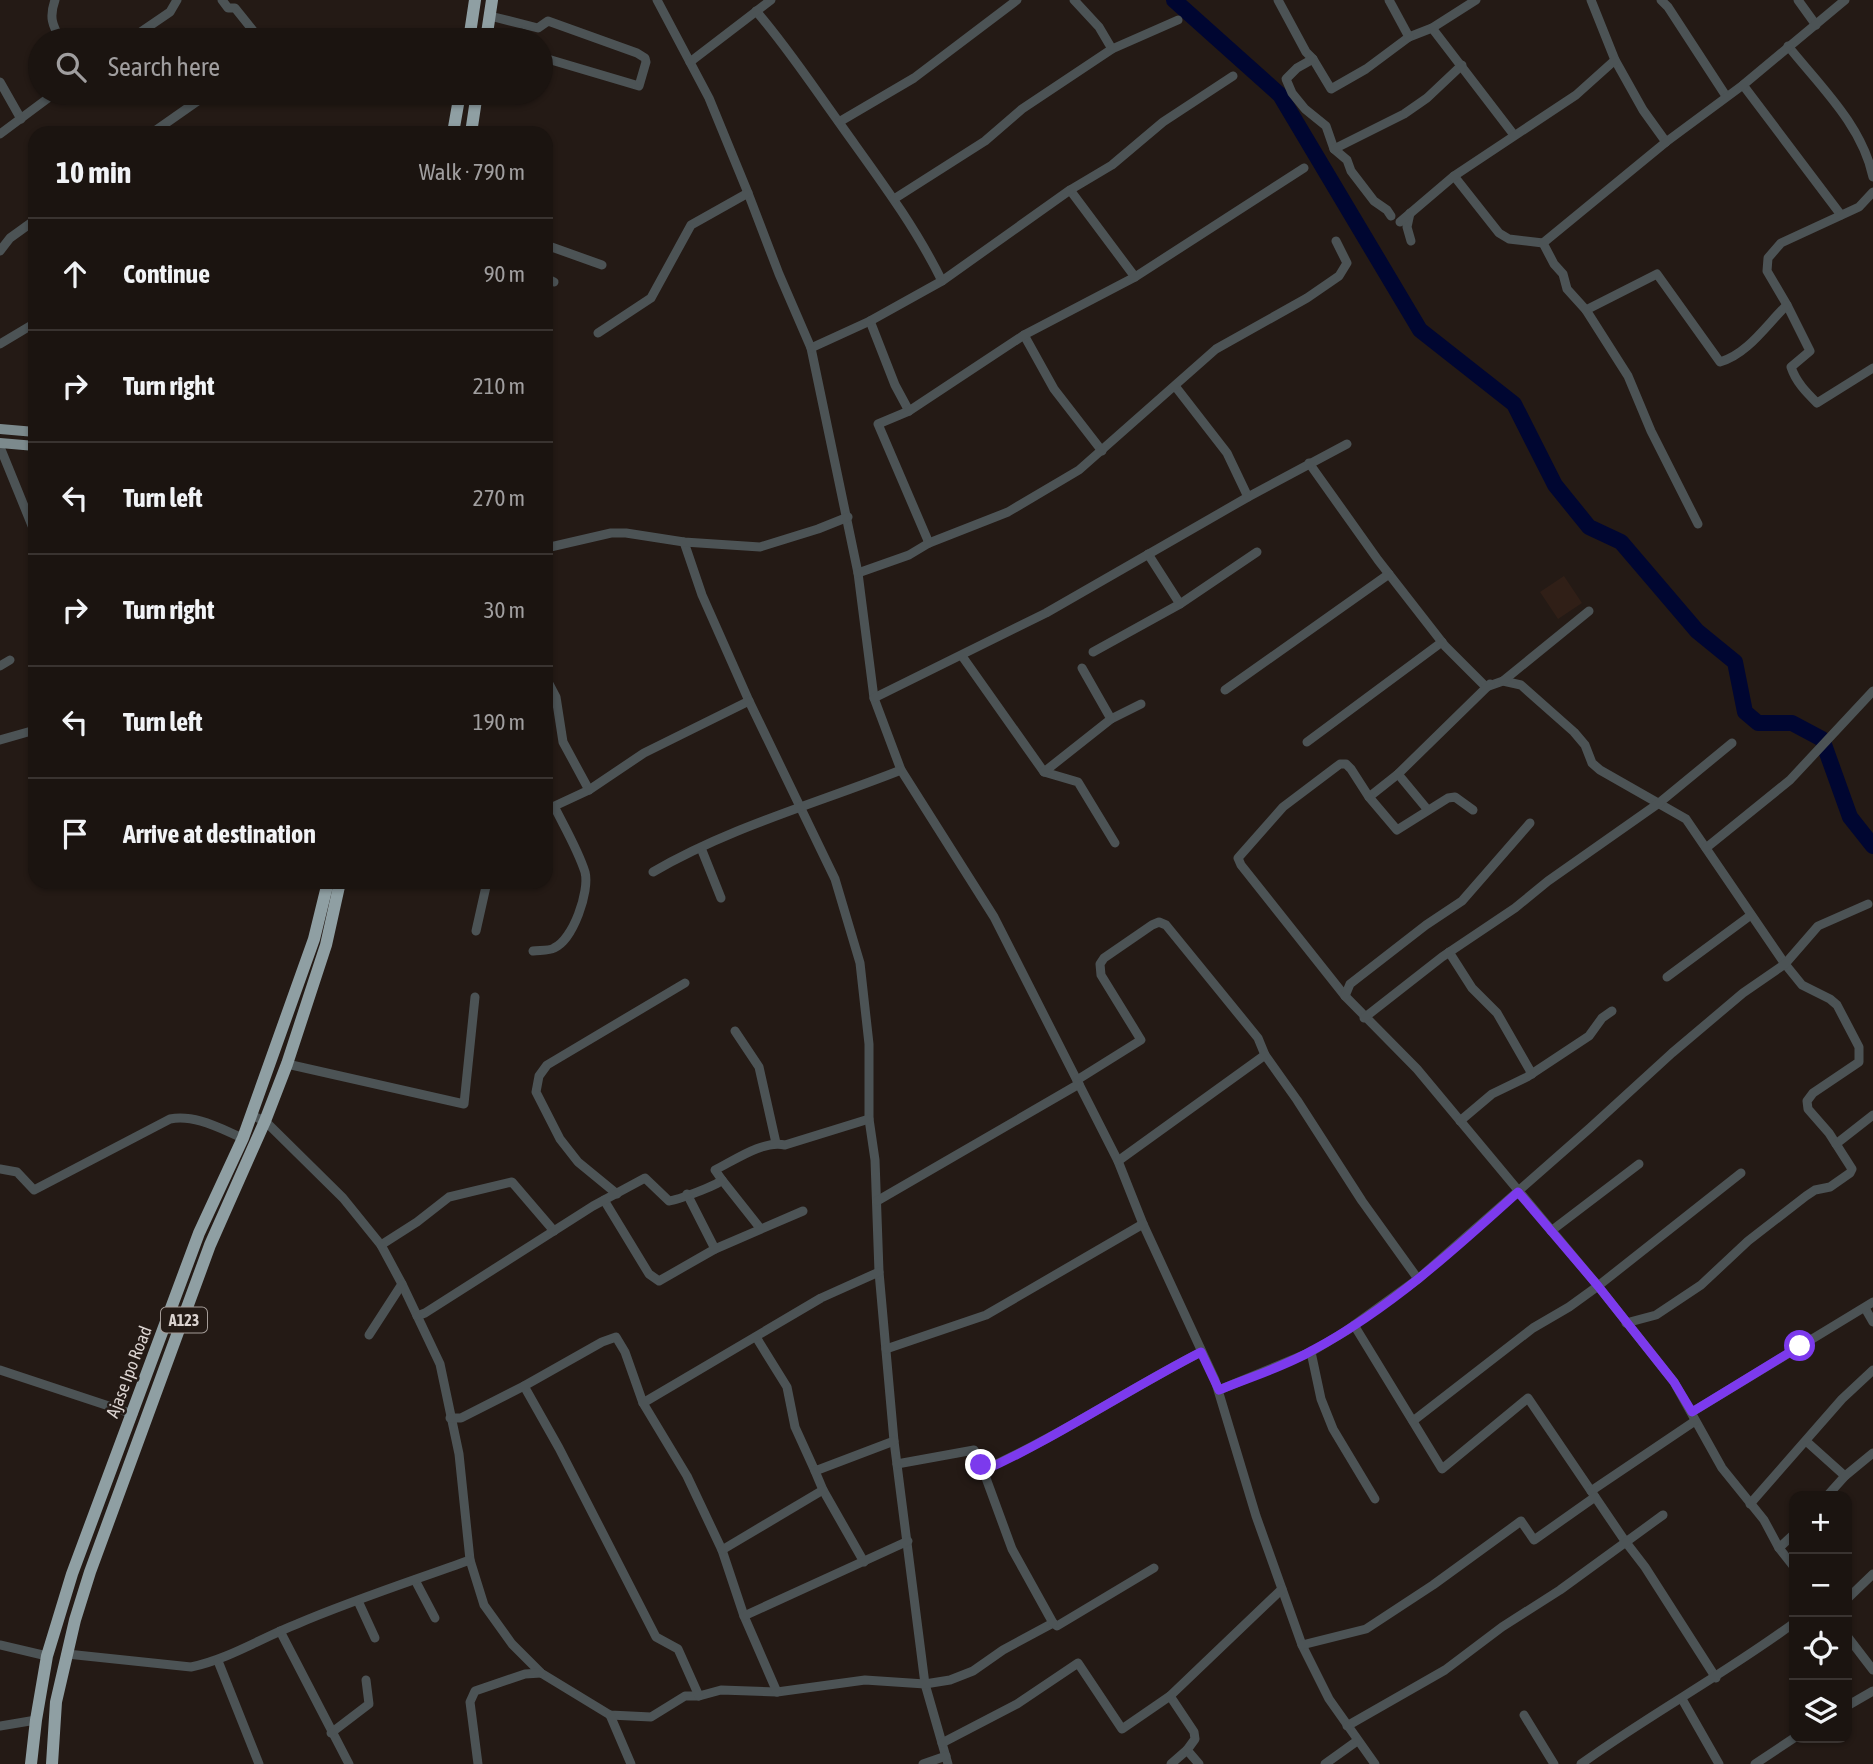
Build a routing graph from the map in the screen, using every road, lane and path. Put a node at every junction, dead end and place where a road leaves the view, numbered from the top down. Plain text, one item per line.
1 (55, 0) edge
2 (177, 0) edge
3 (222, 0) edge
4 (475, 0) edge
5 (492, 0) edge
6 (657, 0) edge
7 (771, 0) edge
8 (1017, 0) edge
9 (1074, 0) edge
10 (1278, 0) edge
11 (1388, 0) edge
12 (1476, 0) edge
13 (1591, 0) edge
14 (1661, 0) edge
15 (1798, 0) edge
16 (1845, 0) edge
17 (755, 12) junction
18 (490, 16) junction
19 (1178, 20) dead end
20 (1816, 25) junction
21 (54, 28) edge
22 (147, 28) edge
23 (253, 28) edge
24 (471, 28) edge
25 (488, 28) edge
26 (1432, 28) junction
27 (1409, 37) junction
28 (1788, 46) junction
29 (1112, 49) junction
30 (1313, 59) junction
31 (1615, 60) junction
32 (553, 61) edge
33 (690, 62) junction
34 (1462, 65) junction
35 (1233, 76) dead end
36 (0, 82) edge
37 (1743, 85) junction
38 (1726, 96) junction
39 (39, 105) edge
40 (192, 105) edge
41 (458, 105) edge
42 (475, 105) edge
43 (21, 118) junction
44 (839, 122) junction
45 (162, 126) edge
46 (454, 126) edge
47 (472, 126) edge
48 (0, 134) edge
49 (1514, 135) junction
50 (1666, 142) junction
51 (1334, 149) junction
52 (1304, 168) dead end
53 (1454, 176) junction
54 (1873, 177) edge
55 (1070, 190) junction
56 (1873, 192) edge
57 (748, 193) junction
58 (894, 199) junction
59 (1410, 214) junction
60 (1841, 215) junction
61 (1391, 216) dead end
62 (1400, 222) dead end
63 (28, 225) edge
64 (1336, 241) dead end
65 (1411, 241) dead end
66 (1543, 243) junction
67 (553, 248) edge
68 (0, 251) edge
69 (602, 265) dead end
70 (1135, 277) junction
71 (942, 281) junction
72 (1787, 305) junction
73 (1586, 310) junction
74 (870, 321) junction
75 (28, 327) edge
76 (598, 333) dead end
77 (1024, 335) junction
78 (0, 344) edge
79 (811, 348) junction
80 (1873, 369) edge
81 (1175, 386) junction
82 (909, 411) junction
83 (0, 429) edge
84 (28, 431) edge
85 (1347, 443) dead end
86 (0, 445) edge
87 (28, 446) edge
88 (1102, 451) junction
89 (1309, 463) junction
90 (1248, 497) junction
91 (28, 515) edge
92 (848, 517) junction
93 (1698, 524) dead end
94 (684, 542) junction
95 (929, 543) junction
96 (553, 546) edge
97 (1257, 552) dead end
98 (1149, 554) junction
99 (858, 573) junction
100 (1389, 574) junction
101 (1180, 604) junction
102 (1589, 611) dead end
103 (1442, 642) junction
104 (1093, 652) dead end
105 (962, 656) junction
106 (10, 660) dead end
107 (0, 666) edge
108 (1082, 668) dead end
109 (1503, 681) junction
110 (1490, 684) junction
111 (1225, 690) dead end
112 (553, 691) edge
113 (1873, 691) edge
114 (874, 698) junction
115 (749, 701) junction
116 (1141, 704) dead end
117 (1111, 719) junction
118 (28, 732) edge
119 (0, 740) edge
120 (1307, 742) dead end
121 (1732, 743) dead end
122 (901, 770) junction
123 (1044, 772) junction
124 (1398, 774) junction
125 (589, 790) junction
126 (1369, 797) junction
127 (1659, 803) junction
128 (801, 807) junction
129 (553, 808) edge
130 (1427, 809) junction
131 (1473, 810) dead end
132 (553, 813) edge
133 (1530, 823) dead end
134 (1115, 844) dead end
135 (701, 848) junction
136 (1706, 848) junction
137 (653, 872) dead end
138 (326, 889) edge
139 (339, 889) edge
140 (485, 889) edge
141 (721, 898) dead end
142 (1868, 904) dead end
143 (1751, 915) junction
144 (476, 931) dead end
145 (533, 951) dead end
146 (1449, 952) junction
147 (1785, 964) junction
148 (1667, 977) dead end
149 (685, 983) dead end
150 (1345, 996) junction
151 (475, 997) dead end
152 (1612, 1012) dead end
153 (1364, 1018) junction
154 (735, 1031) dead end
155 (1265, 1055) junction
156 (287, 1064) junction
157 (1532, 1074) junction
158 (1078, 1082) junction
159 (251, 1115) junction
160 (1873, 1115) edge
161 (869, 1119) junction
162 (265, 1121) junction
163 (1460, 1121) junction
164 (243, 1138) junction
165 (776, 1143) junction
166 (1836, 1144) junction
167 (1118, 1161) junction
168 (1639, 1164) dead end
169 (0, 1169) edge
170 (1741, 1173) dead end
171 (722, 1180) junction
172 (1518, 1192) junction
173 (617, 1194) junction
174 (687, 1194) junction
175 (604, 1200) junction
176 (877, 1202) junction
177 (803, 1211) dead end
178 (1143, 1224) junction
179 (761, 1228) junction
180 (554, 1231) junction
181 (1550, 1231) junction
182 (380, 1245) junction
183 (715, 1249) junction
184 (879, 1272) junction
185 (1418, 1279) junction
186 (402, 1284) junction
187 (1598, 1286) junction
188 (1869, 1305) edge
189 (417, 1316) junction
190 (1873, 1322) edge
191 (1626, 1323) junction
192 (1354, 1325) junction
193 (369, 1335) dead end
194 (756, 1337) junction
195 (886, 1349) junction
196 (1201, 1352) junction
197 (1311, 1352) junction
198 (0, 1370) edge
199 (1873, 1370) edge
200 (524, 1386) junction
201 (1219, 1390) junction
202 (643, 1403) junction
203 (133, 1414) junction
204 (1693, 1416) junction
205 (450, 1418) junction
206 (1413, 1422) junction
207 (894, 1441) junction
208 (1807, 1441) junction
209 (1873, 1453) edge
210 (897, 1464) junction
211 (815, 1471) junction
212 (983, 1471) junction
213 (1845, 1476) junction
214 (823, 1490) junction
215 (1832, 1491) edge
216 (1593, 1494) junction
217 (1375, 1499) dead end
218 (1750, 1504) junction
219 (1663, 1515) dead end
220 (1789, 1539) edge
221 (908, 1541) junction
222 (1625, 1541) junction
223 (1779, 1548) junction
224 (722, 1550) junction
225 (470, 1560) junction
226 (1789, 1561) edge
227 (864, 1562) junction
228 (1154, 1569) dead end
229 (1873, 1574) edge
230 (415, 1580) junction
231 (1282, 1589) junction
232 (1852, 1594) edge
233 (358, 1601) junction
234 (744, 1616) junction
235 (435, 1618) dead end
236 (1053, 1623) junction
237 (1789, 1627) edge
238 (280, 1630) junction
239 (375, 1638) dead end
240 (1852, 1643) edge
241 (1302, 1644) junction
242 (0, 1645) edge
243 (66, 1654) junction
244 (47, 1656) junction
245 (218, 1661) junction
246 (1873, 1670) edge
247 (541, 1673) junction
248 (1716, 1678) junction
249 (366, 1679) dead end
250 (925, 1684) junction
251 (1873, 1691) edge
252 (777, 1692) junction
253 (699, 1696) junction
254 (1170, 1696) junction
255 (1682, 1699) junction
256 (1852, 1703) edge
257 (610, 1715) junction
258 (1524, 1715) dead end
259 (36, 1720) junction
260 (0, 1726) edge
261 (1347, 1726) junction
262 (331, 1733) junction
263 (1357, 1741) junction
264 (1789, 1741) edge
265 (942, 1744) junction
266 (1187, 1751) junction
267 (947, 1760) edge
268 (31, 1764) edge
269 (52, 1764) edge
270 (259, 1764) edge
271 (349, 1764) edge
272 (478, 1764) edge
273 (631, 1764) edge
274 (923, 1764) edge
275 (1171, 1764) edge
276 (1199, 1764) edge
277 (1325, 1764) edge
278 (1375, 1764) edge
279 (1554, 1764) edge
280 (1581, 1764) edge
281 (1719, 1764) edge
282 (1755, 1764) edge

1 - 21 street
2 - 22 street
3 - 23 street
4 - 24 highway
5 - 18 highway
6 - 33 street
7 - 17 street
8 - 44 street
9 - 29 street
10 - 30 street
11 - 27 street
12 - 26 street
13 - 31 street
14 - 38 street
15 - 20 street
16 - 20 street
17 - 33 street
17 - 44 street
18 - 25 highway
18 - 32 street
19 - 29 street
20 - 28 street
26 - 27 street
26 - 34 street
27 - 30 street
28 - 37 street
28 - 54 street
29 - 58 street
30 - 51 street
31 - 49 street
31 - 50 street
33 - 57 street
34 - 49 street
34 - 51 street
35 - 55 street
36 - 43 street
37 - 38 street
37 - 60 street
38 - 50 street
39 - 43 street
40 - 45 street
41 - 46 highway
42 - 47 highway
43 - 48 street
44 - 58 street
49 - 53 street
50 - 66 street
51 - 61 street
52 - 70 street
53 - 59 street
53 - 66 street
55 - 70 street
55 - 71 street
56 - 60 street
57 - 76 street
57 - 79 street
58 - 71 street
59 - 62 street
59 - 65 street
60 - 72 street
63 - 68 street
64 - 81 street
66 - 73 street
67 - 69 street
70 - 77 street
71 - 74 street
72 - 73 street
72 - 80 street
73 - 93 street
74 - 79 street
74 - 82 street
75 - 78 street
77 - 82 street
77 - 88 street
79 - 92 street
81 - 88 street
81 - 90 street
82 - 95 street
83 - 84 main road
85 - 89 street
86 - 87 main road
86 - 91 street
88 - 95 street
89 - 90 street
89 - 100 street
90 - 98 street
92 - 94 street
92 - 99 street
94 - 96 street
94 - 115 street
95 - 99 street
97 - 101 street
98 - 101 street
98 - 105 street
99 - 114 street
100 - 103 street
100 - 111 street
101 - 104 street
102 - 109 street
103 - 110 street
103 - 120 street
105 - 114 street
105 - 123 street
106 - 107 street
108 - 117 street
109 - 110 street
109 - 127 street
110 - 124 street
112 - 125 street
113 - 136 street
114 - 122 street
115 - 125 street
115 - 128 street
116 - 117 street
117 - 123 street
118 - 119 street
121 - 127 street
122 - 128 street
122 - 158 street
123 - 134 street
124 - 126 street
124 - 130 street
125 - 129 street
126 - 130 street
126 - 150 street
127 - 136 street
127 - 146 street
128 - 135 street
128 - 161 street
130 - 131 street
132 - 145 street
133 - 150 street
135 - 137 street
135 - 141 street
136 - 143 street
138 - 159 highway, Ajase Ipo Road / A123
139 - 156 highway, Ajase Ipo Road / A123
140 - 144 street
142 - 147 street
143 - 147 street
143 - 148 street
146 - 153 street
146 - 157 street
147 - 166 street
147 - 172 street
149 - 173 street
150 - 153 street
151 - 156 street
152 - 157 street
153 - 163 street
154 - 165 street
155 - 158 street
155 - 167 street
155 - 185 street
156 - 162 highway, Ajase Ipo Road / A123
157 - 163 street
158 - 167 street
158 - 176 street
159 - 162 street
159 - 164 highway, Ajase Ipo Road / A123
160 - 166 street
161 - 165 street
161 - 176 street
162 - 182 street
162 - 243 highway, Ajase Ipo Road / A123
163 - 172 street
164 - 169 street
164 - 203 highway, Ajase Ipo Road / A123
165 - 171 street
166 - 191 street
167 - 178 street
168 - 181 street
170 - 187 street
171 - 174 street
171 - 179 street
172 - 181 street
172 - 185 street
173 - 174 street
173 - 175 street
174 - 183 street
175 - 180 street
175 - 183 street
176 - 184 street
177 - 179 street
178 - 195 street
178 - 196 street
179 - 183 street
180 - 182 street
180 - 189 street
181 - 187 street
182 - 186 street
184 - 194 street
184 - 195 street
185 - 192 street
186 - 189 street
186 - 193 street
187 - 191 street
187 - 206 street
188 - 190 street
188 - 204 street
189 - 205 street
191 - 204 street
192 - 197 street
192 - 206 street
194 - 202 street
194 - 211 street
195 - 207 street
196 - 201 street
196 - 212 street
197 - 201 street
197 - 217 street
198 - 203 street
199 - 208 street
200 - 202 street
200 - 205 street
200 - 253 street
201 - 231 street
202 - 224 street
203 - 244 highway, Ajase Ipo Road / A123
204 - 216 street
204 - 218 street
205 - 225 street
206 - 216 street
207 - 210 street
207 - 211 street
208 - 213 street
208 - 218 street
209 - 213 street
210 - 212 street
210 - 221 street
211 - 214 street
212 - 236 street
213 - 215 street
214 - 224 street
214 - 227 street
216 - 222 street
216 - 241 street
218 - 223 street
219 - 222 street
220 - 223 street
221 - 227 street
221 - 250 street
222 - 248 street
222 - 261 street
223 - 226 street
224 - 234 street
225 - 230 street
225 - 247 street
227 - 234 street
228 - 236 street
229 - 232 street
230 - 233 street
230 - 235 street
231 - 241 street
231 - 254 street
233 - 238 street
233 - 239 street
234 - 252 street
236 - 250 street
237 - 248 street
238 - 245 street
238 - 262 street
240 - 246 street
241 - 261 street
242 - 244 street
243 - 245 street
243 - 269 highway, Ajase Ipo Road / A123
244 - 259 highway, Ajase Ipo Road / A123
245 - 270 street
247 - 257 street
247 - 272 street
248 - 255 street
249 - 262 street
250 - 252 street
250 - 265 street
251 - 256 street
252 - 253 street
253 - 257 street
254 - 265 street
254 - 266 street
255 - 280 street
255 - 281 street
257 - 273 street
258 - 279 street
259 - 260 street
259 - 268 highway, Ajase Ipo Road / A123
261 - 263 street
262 - 271 street
263 - 277 street
263 - 278 street
264 - 282 street
265 - 267 street
266 - 275 street
266 - 276 street
267 - 274 street

